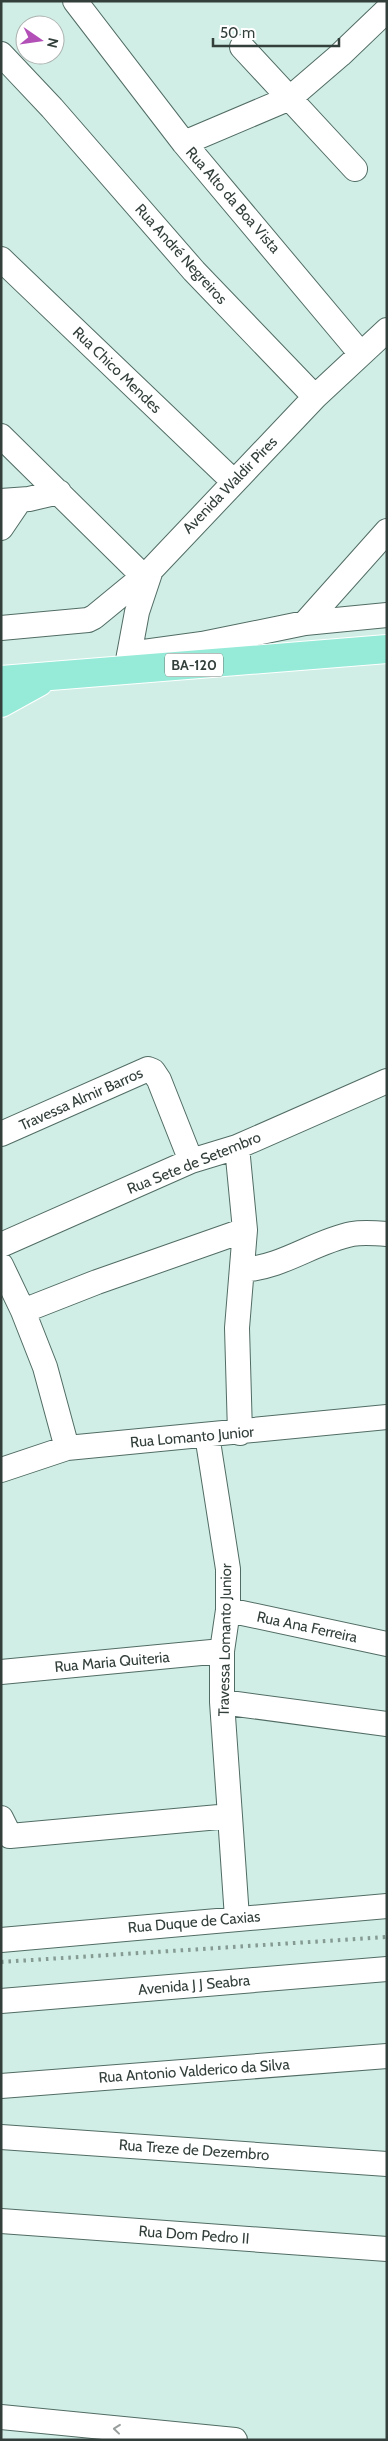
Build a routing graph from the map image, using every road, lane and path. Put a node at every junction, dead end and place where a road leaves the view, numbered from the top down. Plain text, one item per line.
1 (75, 1) edge
2 (387, 10) edge
3 (242, 47) dead end
4 (1, 54) edge
5 (290, 98) junction
6 (184, 143) junction
7 (355, 169) dead end
8 (1, 259) edge
9 (387, 330) edge
10 (361, 354) junction
11 (315, 397) junction
12 (1, 436) edge
13 (233, 481) junction
14 (59, 492) junction
15 (11, 500) edge
16 (1, 528) edge
17 (387, 531) edge
18 (147, 573) junction
19 (387, 615) edge
20 (305, 623) junction
21 (1, 628) edge
22 (387, 649) edge
23 (128, 662) junction
24 (6, 693) edge
25 (387, 1081) edge
26 (1, 1134) edge
27 (237, 1147) junction
28 (191, 1161) junction
29 (244, 1230) junction
30 (387, 1234) edge
31 (1, 1245) edge
32 (1, 1265) edge
33 (242, 1270) junction
34 (23, 1312) junction
35 (387, 1417) edge
36 (240, 1433) junction
37 (207, 1435) junction
38 (66, 1448) junction
39 (1, 1470) edge
40 (228, 1610) junction
41 (387, 1644) edge
42 (222, 1651) junction
43 (1, 1672) edge
44 (222, 1702) junction
45 (387, 1724) edge
46 (230, 1816) junction
47 (1, 1818) edge
48 (387, 1906) edge
49 (237, 1918) junction
50 (1, 1940) edge
51 (387, 1969) edge
52 (1, 2001) edge
53 (387, 2056) edge
54 (1, 2086) edge
55 (1, 2137) edge
56 (387, 2164) edge
57 (1, 2221) edge
58 (387, 2249) edge
59 (1, 2417) edge
60 (178, 2438) edge
61 (235, 2440) edge

1 - 6 street, Rua Alto da Boa Vista
2 - 5 street
3 - 5 street
4 - 11 street, Rua André Negreiros
5 - 6 street
5 - 7 street
6 - 10 street, Rua Alto da Boa Vista
8 - 13 street, Rua Chico Mendes
9 - 10 street, Avenida Waldir Pires
10 - 11 street, Avenida Waldir Pires
11 - 13 street, Avenida Waldir Pires
12 - 14 street
13 - 18 street, Avenida Waldir Pires
14 - 15 street
14 - 18 street
15 - 16 street
17 - 20 street
18 - 21 street
18 - 23 street, Avenida Waldir Pires
19 - 20 street
20 - 23 street
22 - 23 main road, BA-120 / BA-120
23 - 24 main road, BA-120 / BA-120
25 - 27 street, Rua Sete de Setembro
26 - 28 street, Travessa Almir Barros
27 - 28 street, Rua Sete de Setembro
27 - 29 street
28 - 31 street, Rua Sete de Setembro
29 - 33 street
29 - 34 street
30 - 33 street
32 - 34 street
33 - 36 street
34 - 38 street
35 - 36 street, Rua Lomanto Junior
36 - 37 street, Rua Lomanto Junior
37 - 38 street, Rua Lomanto Junior
37 - 40 street, Travessa Lomanto Junior
38 - 39 street, Rua Lomanto Junior
40 - 41 street, Rua Ana Ferreira
40 - 42 street, Travessa Lomanto Junior
42 - 43 street, Rua Maria Quiteria
42 - 44 street, Travessa Lomanto Junior
44 - 45 street
44 - 46 street, Travessa Lomanto Junior
46 - 47 street
46 - 49 street, Travessa Lomanto Junior
48 - 49 street, Rua Duque de Caxias
49 - 50 street, Rua Duque de Caxias
51 - 52 street, Avenida J J Seabra
53 - 54 street, Rua Antonio Valderico da Silva
55 - 56 street, Rua Treze de Dezembro
57 - 58 street, Rua Dom Pedro II
60 -> 59 street
60 - 61 street

